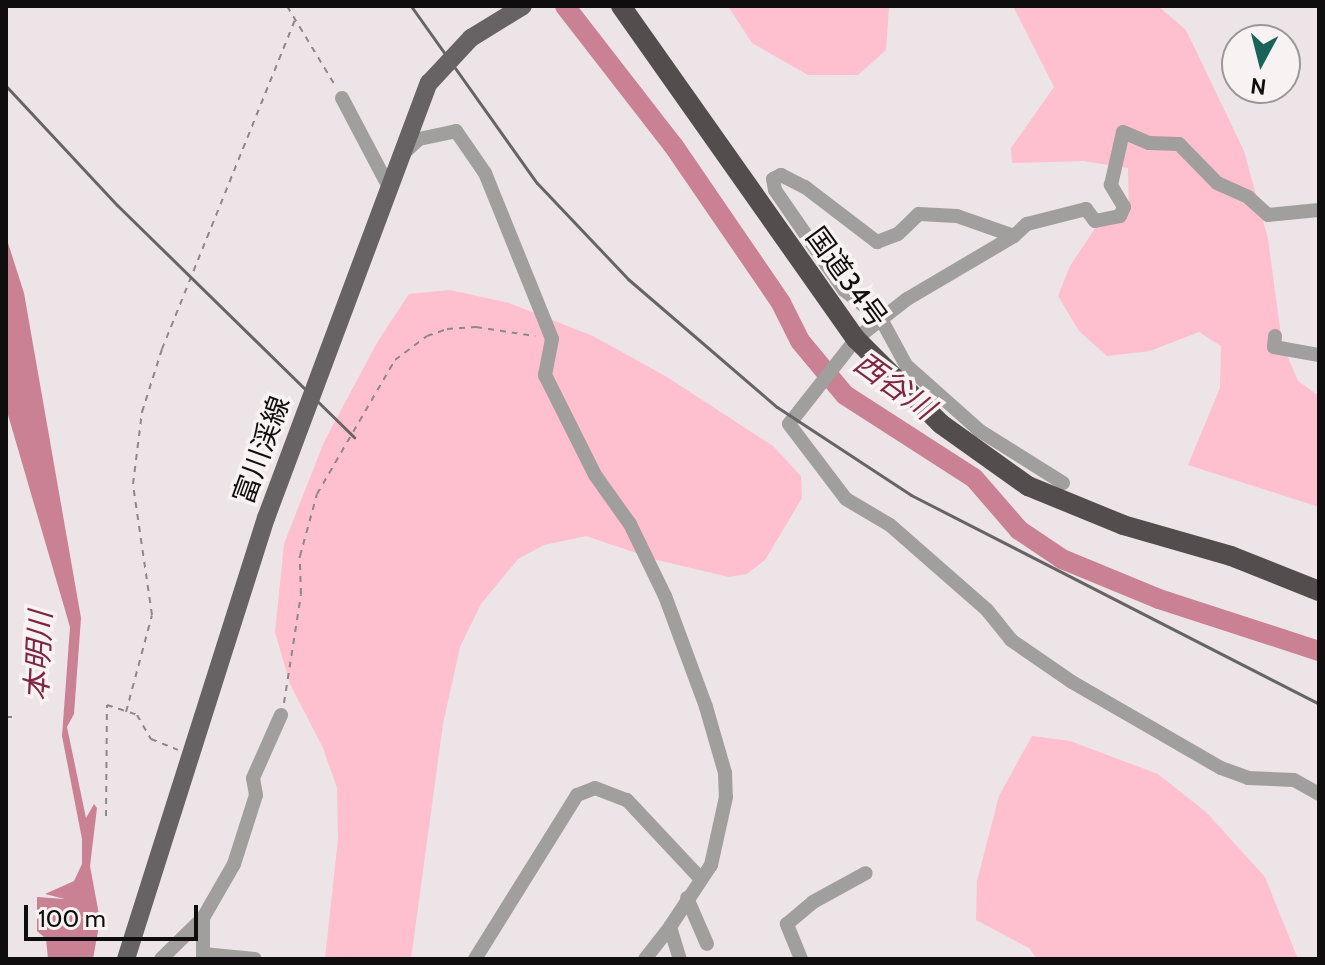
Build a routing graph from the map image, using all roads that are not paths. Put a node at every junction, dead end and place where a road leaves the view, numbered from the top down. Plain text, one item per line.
1 (523, 6) edge
2 (621, 6) edge
3 (342, 98) road end
4 (405, 152) junction
5 (390, 189) junction
6 (1319, 210) edge
7 (1014, 236) junction
8 (881, 319) junction
9 (856, 339) junction
10 (1274, 347) dead end
11 (1319, 355) edge
12 (1063, 483) dead end
13 (1319, 591) edge
14 (281, 715) road end
15 (1319, 794) edge
16 (866, 873) dead end
17 (700, 878) junction
18 (687, 898) junction
19 (203, 918) junction
20 (670, 927) junction
21 (707, 944) dead end
22 (203, 956) edge
23 (126, 959) edge
24 (161, 959) edge
25 (255, 959) edge
26 (475, 959) edge
27 (645, 959) edge
28 (680, 959) edge
29 (801, 959) edge

1 - 4 main road, 富川渓線
2 - 9 highway, 国道34号
3 - 5 street
4 - 5 main road, 富川渓線
4 - 17 street
5 - 23 main road, 富川渓線
6 - 7 street
7 - 8 street
7 - 8 street
8 - 9 street
8 - 12 street
9 - 13 highway, 国道34号
9 - 15 street
10 - 11 street
14 - 19 street
16 - 29 street
17 - 18 street
17 - 26 street
18 - 20 street
18 - 21 street
19 - 22 street
19 - 24 street
20 - 27 street
20 - 28 street
22 - 25 street

